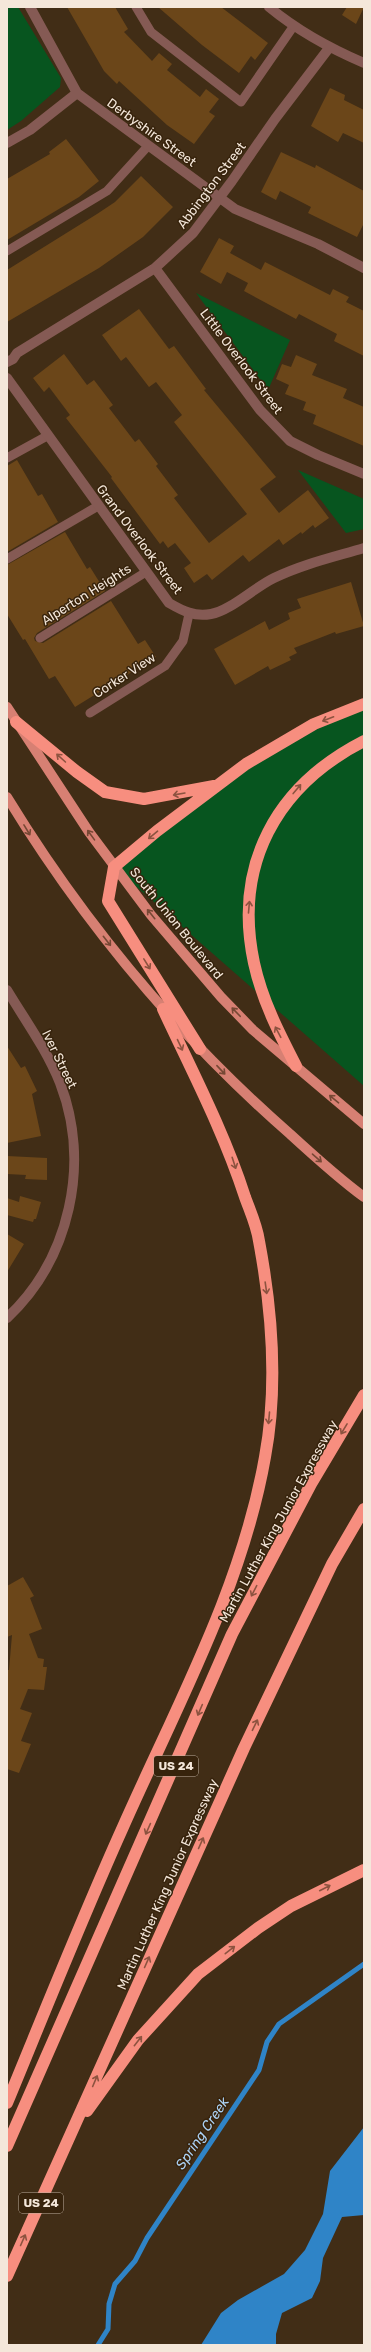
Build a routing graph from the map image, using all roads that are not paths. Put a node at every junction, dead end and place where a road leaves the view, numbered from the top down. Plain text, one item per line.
1 (30, 7) edge
2 (136, 7) edge
3 (269, 7) edge
4 (293, 27) junction
5 (329, 48) junction
6 (364, 63) edge
7 (77, 93) junction
8 (7, 143) edge
9 (148, 146) junction
10 (220, 197) junction
11 (7, 251) edge
12 (155, 268) junction
13 (364, 268) edge
14 (7, 362) edge
15 (7, 378) edge
16 (48, 436) junction
17 (7, 458) edge
18 (364, 474) edge
19 (98, 506) junction
20 (364, 548) edge
21 (7, 558) edge
22 (146, 572) junction
23 (189, 614) junction
24 (40, 638) dead end
25 (364, 704) edge
26 (7, 707) edge
27 (90, 713) dead end
28 (16, 722) junction
29 (364, 742) edge
30 (217, 786) junction
31 (7, 797) edge
32 (114, 866) junction
33 (7, 990) edge
34 (163, 1009) junction
35 (200, 1049) junction
36 (296, 1066) junction
37 (364, 1124) edge
38 (364, 1197) edge
39 (7, 1318) edge
40 (364, 1396) edge
41 (364, 1509) edge
42 (364, 1870) edge
43 (7, 2103) edge
44 (74, 2130) junction
45 (7, 2146) edge
46 (7, 2276) edge

1 - 7 street, Derbyshire Street
2 - 4 lane
3 - 4 street
4 - 5 street
5 - 6 street
5 - 10 street, Abbington Street
7 - 8 street
7 - 9 street, Derbyshire Street
9 - 10 street, Derbyshire Street
9 - 11 lane
10 - 12 street, Abbington Street
10 - 13 street, Derbyshire Street
12 - 14 street, Abbington Street
12 - 18 street, Little Overlook Street
15 - 16 street, Grand Overlook Street
16 - 17 lane
16 - 19 street, Grand Overlook Street
19 - 21 lane
19 - 22 street, Grand Overlook Street
20 - 23 street, Grand Overlook Street
22 - 23 street, Grand Overlook Street
22 - 24 lane, Alperton Heights
23 - 27 lane, Corker View
25 -> 30 highway
26 - 28 main road, South Union Boulevard
30 -> 28 highway
32 -> 28 main road, South Union Boulevard
36 -> 29 highway
30 -> 32 highway
31 -> 34 main road
32 -> 35 highway
36 -> 32 main road, South Union Boulevard
33 - 39 street, Iver Street
34 - 35 main road
34 -> 43 highway
35 -> 38 main road
37 -> 36 main road, South Union Boulevard
40 -> 45 highway, Martin Luther King Junior Expressway / US 24
44 -> 41 highway, Martin Luther King Junior Expressway / US 24
44 -> 42 highway
46 -> 44 highway, Martin Luther King Junior Expressway / US 24

